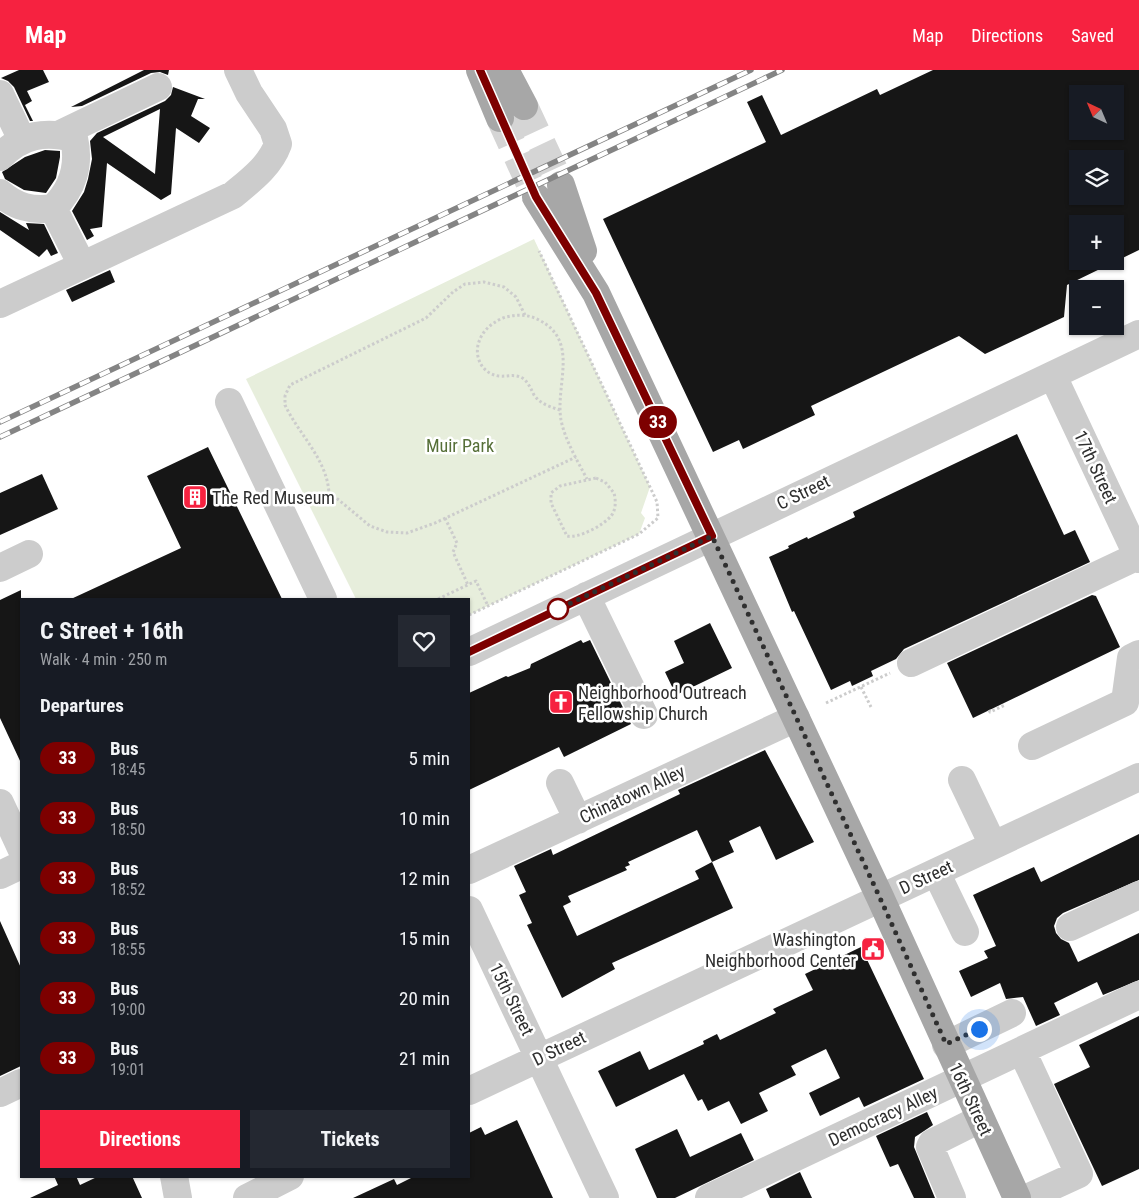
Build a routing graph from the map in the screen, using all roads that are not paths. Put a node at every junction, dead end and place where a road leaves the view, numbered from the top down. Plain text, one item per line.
1 (238, 70) edge
2 (480, 70) edge
3 (505, 70) edge
4 (158, 87) dead end
5 (0, 94) edge
6 (524, 106) tunnel mouth
7 (500, 118) tunnel mouth
8 (58, 135) junction
9 (22, 140) junction
10 (0, 156) edge
11 (561, 185) tunnel mouth
12 (0, 193) edge
13 (536, 197) tunnel mouth
14 (53, 208) junction
15 (82, 266) junction
16 (596, 293) junction
17 (0, 304) edge
18 (1139, 334) edge
19 (1053, 376) junction
20 (229, 402) dead end
21 (712, 536) junction
22 (29, 554) dead end
23 (1138, 557) edge
24 (0, 568) edge
25 (586, 596) junction
26 (323, 598) edge
27 (470, 652) edge
28 (1139, 654) edge
29 (911, 663) road end
30 (644, 715) dead end
31 (796, 718) junction
32 (1032, 746) dead end
33 (1139, 777) edge
34 (962, 780) dead end
35 (560, 783) dead end
36 (0, 803) edge
37 (578, 820) junction
38 (993, 845) junction
39 (20, 846) edge
40 (20, 865) edge
41 (470, 870) edge
42 (936, 872) junction
43 (0, 875) edge
44 (1139, 895) edge
45 (880, 898) junction
46 (470, 912) edge
47 (1070, 927) dead end
48 (965, 932) dead end
49 (1139, 995) edge
50 (1012, 1013) dead end
51 (946, 1044) junction
52 (1022, 1051) junction
53 (540, 1057) junction
54 (962, 1078) junction
55 (20, 1084) edge
56 (470, 1091) edge
57 (0, 1094) edge
58 (980, 1119) junction
59 (174, 1178) edge
60 (286, 1178) edge
61 (738, 1192) edge
62 (178, 1198) edge
63 (247, 1198) edge
64 (605, 1198) edge
65 (709, 1198) edge
66 (952, 1198) edge
67 (1017, 1198) edge
68 (1027, 1198) edge

1 - 15 street
2 - 7 main road
3 - 6 main road
4 - 8 street
5 - 9 street
8 - 9 street
8 - 14 street
9 - 10 street
11 - 16 main road, 16th Street
12 - 14 street
13 - 16 main road, 16th Street
14 - 15 street
15 - 17 street
16 - 21 main road, 16th Street
18 - 19 street, C Street
19 - 21 street, C Street
19 - 23 street, 17th Street
20 - 26 street
21 - 25 street, C Street
21 - 31 main road, 16th Street
22 - 24 street
23 - 29 street
25 - 27 street, C Street
25 - 30 street
28 - 32 street
31 - 37 street, Chinatown Alley
31 - 45 main road, 16th Street
33 - 38 street, D Street
34 - 38 street
35 - 37 street
36 - 39 street
37 - 41 street, Chinatown Alley
38 - 42 street, D Street
40 - 43 street
42 - 45 street, D Street
42 - 48 street
44 - 47 street
45 - 51 main road, 16th Street
45 - 53 street, D Street
46 - 53 street, 15th Street
49 - 52 street, Democracy Alley
50 - 51 street
51 - 54 main road, 16th Street
52 - 54 street, Democracy Alley
52 - 68 street
53 - 56 street, D Street
53 - 64 street, 15th Street
54 - 58 main road, 16th Street
54 - 61 street, Democracy Alley
55 - 57 street
58 - 66 street
58 - 67 main road, 16th Street
59 - 62 street
60 - 63 street
61 - 65 street, Democracy Alley

